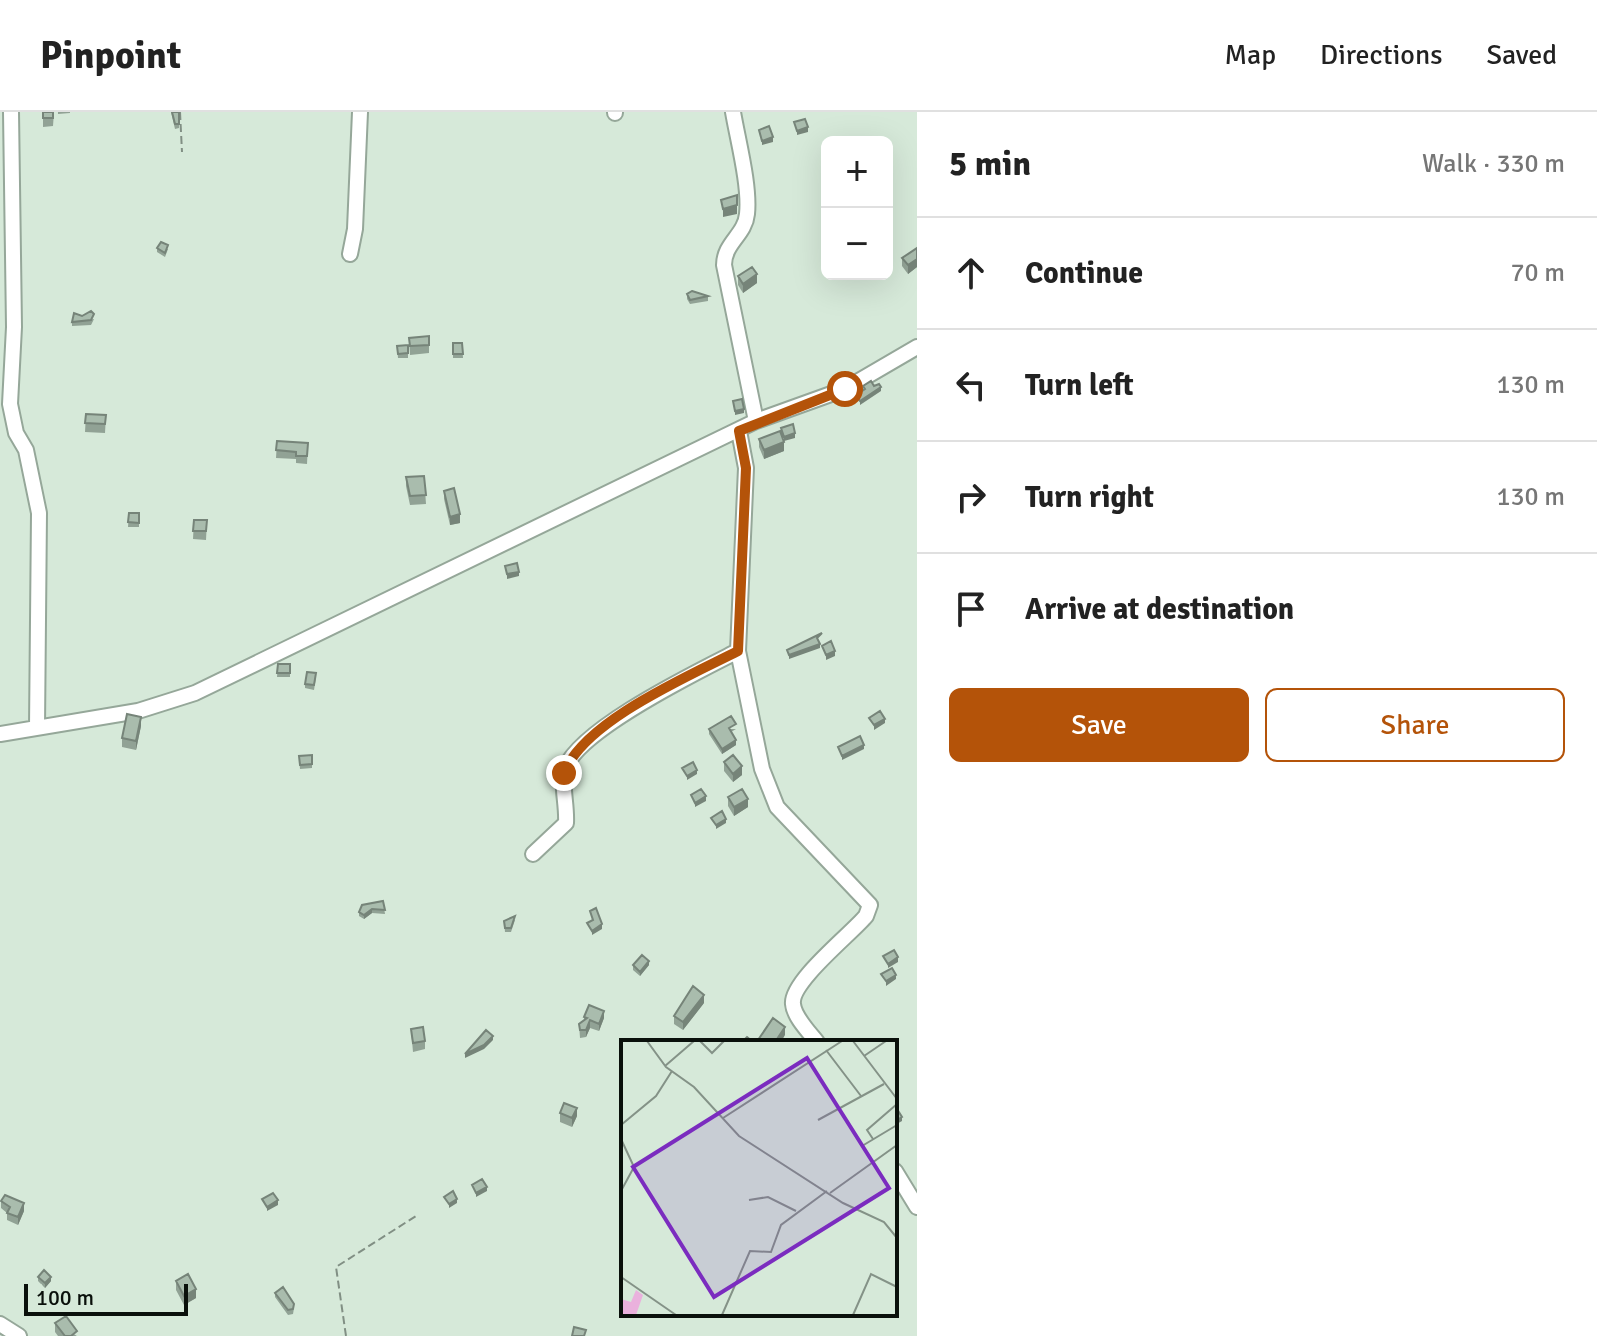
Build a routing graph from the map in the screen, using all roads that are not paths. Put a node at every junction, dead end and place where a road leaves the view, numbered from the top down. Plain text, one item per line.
1 (11, 112) edge
2 (360, 112) edge
3 (733, 112) edge
4 (350, 254) dead end
5 (917, 347) edge
6 (756, 421) junction
7 (739, 431) junction
8 (738, 651) junction
9 (37, 727) junction
10 (0, 734) edge
11 (533, 854) dead end
12 (816, 1040) edge
13 (897, 1174) edge
14 (917, 1207) edge
15 (0, 1324) edge
16 (19, 1336) edge

1 - 9 street
2 - 4 street
3 - 6 street
5 - 6 street
6 - 7 street
7 - 8 street
7 - 9 street
8 - 11 street
8 - 12 street
9 - 10 street
13 - 14 street
15 - 16 street

